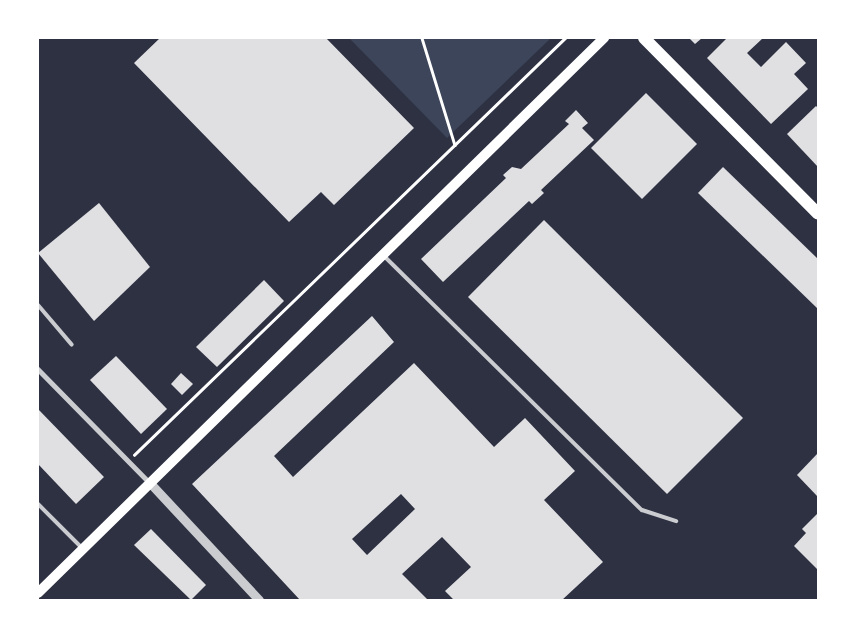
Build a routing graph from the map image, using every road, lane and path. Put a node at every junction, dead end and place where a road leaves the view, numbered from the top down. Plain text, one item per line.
1 (422, 38) edge
2 (565, 38) edge
3 (604, 38) edge
4 (644, 38) edge
5 (455, 145) junction
6 (818, 214) edge
7 (383, 255) junction
8 (38, 305) edge
9 (72, 345) dead end
10 (38, 368) edge
11 (128, 461) junction
12 (150, 483) junction
13 (38, 504) edge
14 (676, 521) dead end
15 (83, 549) junction
16 (38, 593) edge
17 (259, 600) edge

1 - 5 path
2 - 5 path
3 - 7 main road
4 - 6 main road
5 - 11 path
7 - 12 main road
7 - 14 lane
8 - 9 lane
10 - 11 street
11 - 12 street
12 - 15 main road
12 - 17 street
13 - 15 lane
15 - 16 main road

